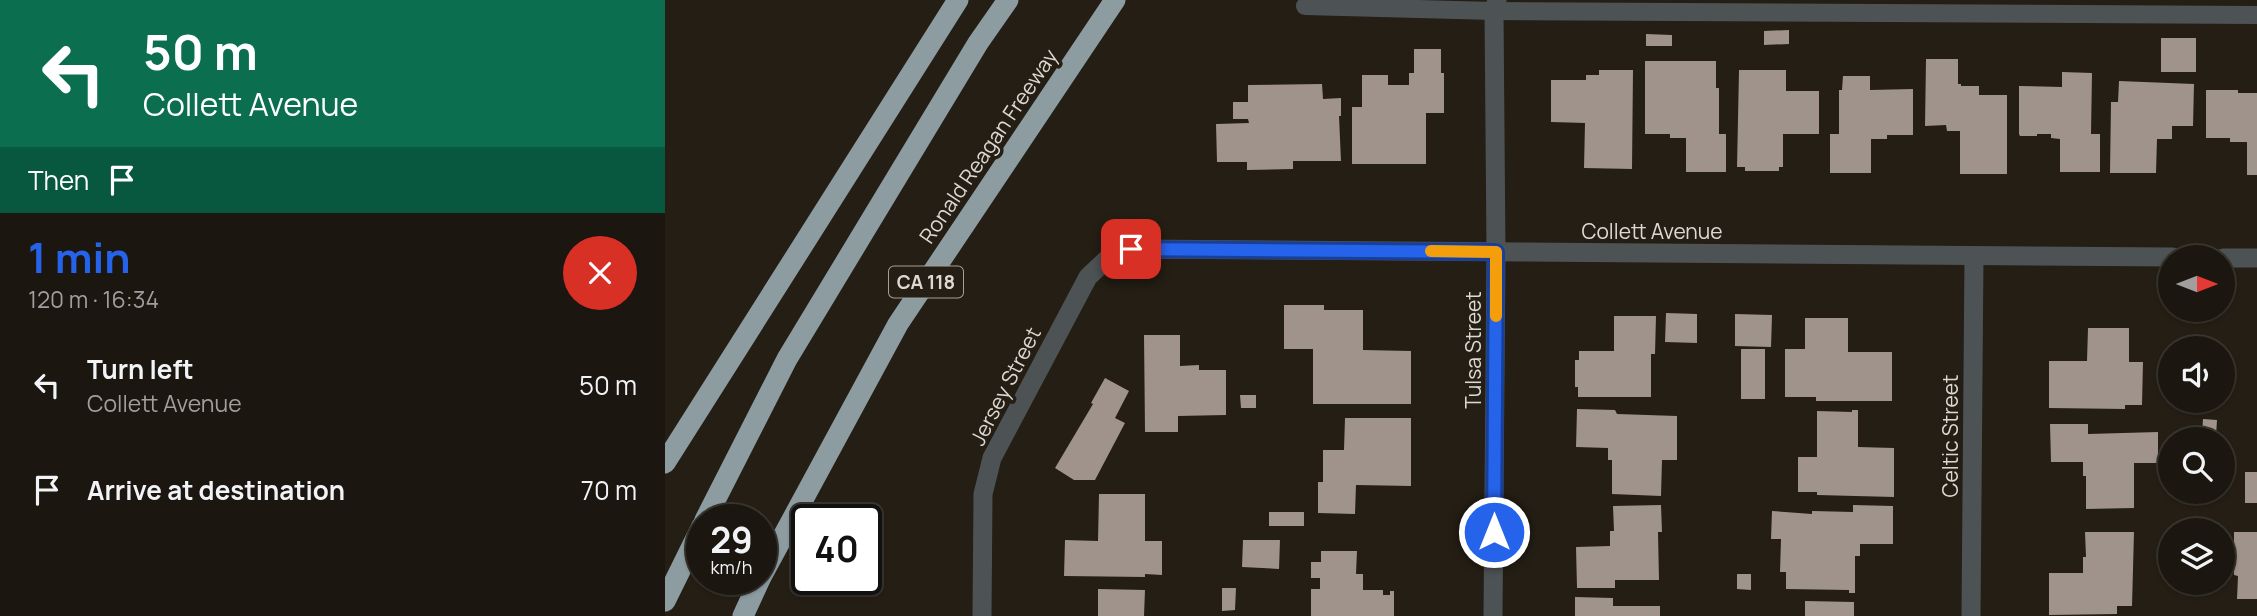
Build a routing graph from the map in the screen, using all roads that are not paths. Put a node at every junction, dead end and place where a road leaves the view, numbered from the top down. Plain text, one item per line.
1 (958, 0) edge
2 (1008, 0) edge
3 (1115, 0) edge
4 (1495, 4) edge
5 (1305, 6) dead end
6 (2257, 15) edge
7 (1131, 249) joint
8 (1496, 252) junction
9 (1974, 256) junction
10 (2158, 257) edge
11 (2235, 258) edge
12 (2257, 258) edge
13 (665, 463) edge
14 (713, 504) edge
15 (777, 548) edge
16 (686, 558) edge
17 (753, 595) edge
18 (665, 601) edge
19 (743, 616) edge
20 (982, 616) edge
21 (1493, 616) edge
22 (1971, 616) edge

1 - 13 highway
2 - 14 highway
3 - 15 highway, Ronald Reagan Freeway / CA 118
4 - 5 lane
4 - 6 lane
4 - 8 street, Tulsa Street
7 - 8 street, Collett Avenue
7 - 20 street, Jersey Street
8 - 9 street, Collett Avenue
8 - 21 street, Tulsa Street
9 - 10 street, Collett Avenue
9 - 22 street, Celtic Street
11 - 12 street
16 - 18 highway
17 - 19 highway, Ronald Reagan Freeway / CA 118

